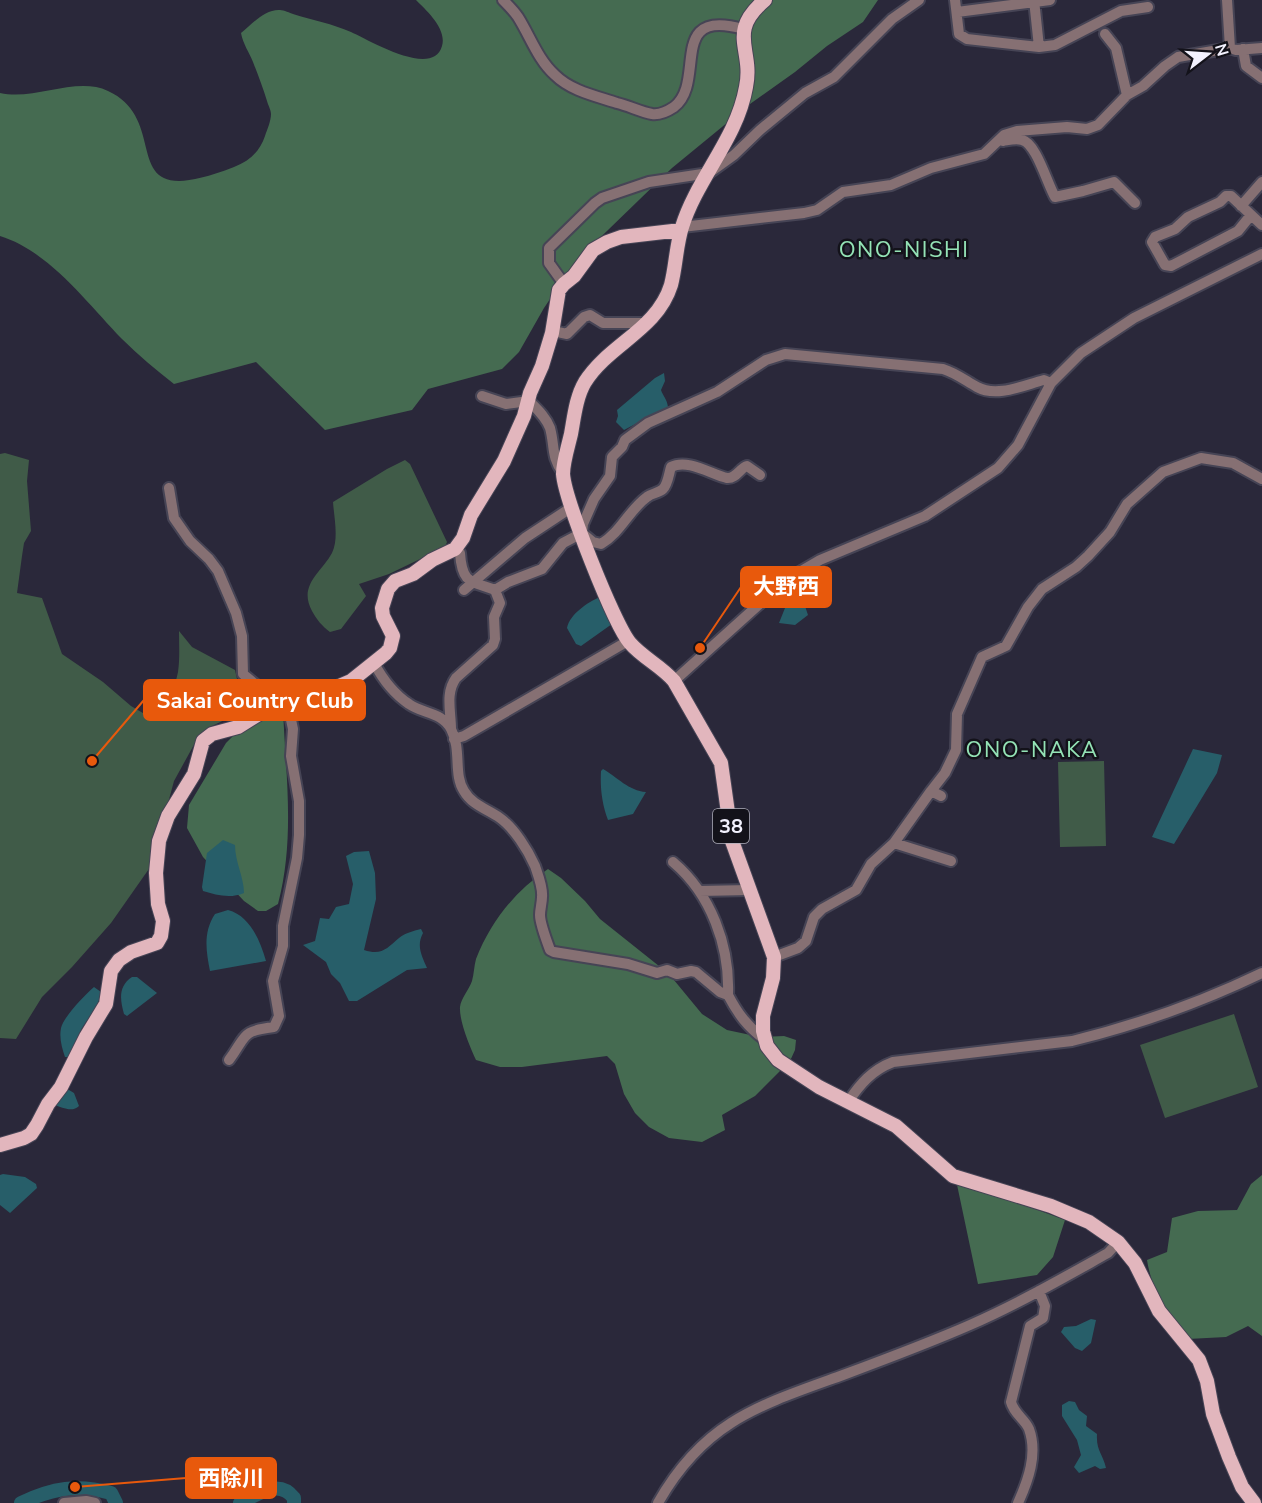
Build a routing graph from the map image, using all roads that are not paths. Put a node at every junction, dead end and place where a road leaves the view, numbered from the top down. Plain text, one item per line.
1 (503, 0) edge
2 (765, 0) edge
3 (919, 0) edge
4 (955, 0) edge
5 (1050, 0) edge
6 (1227, 0) edge
7 (1034, 1) edge
8 (1131, 4) edge
9 (1148, 8) dead end
10 (957, 12) junction
11 (743, 28) junction
12 (1105, 34) dead end
13 (1039, 47) junction
14 (1230, 48) junction
15 (1262, 48) edge
16 (1243, 49) junction
17 (1262, 78) edge
18 (1127, 95) junction
19 (993, 143) junction
20 (709, 173) junction
21 (1262, 182) edge
22 (1135, 203) dead end
23 (1241, 206) junction
24 (1251, 215) junction
25 (1262, 225) edge
26 (682, 229) junction
27 (1262, 254) edge
28 (564, 284) junction
29 (647, 323) junction
30 (553, 331) junction
31 (1051, 383) junction
32 (482, 396) dead end
33 (529, 401) junction
34 (563, 473) junction
35 (759, 475) dead end
36 (1262, 479) edge
37 (169, 488) dead end
38 (572, 507) junction
39 (582, 533) junction
40 (459, 553) dead end
41 (468, 587) junction
42 (495, 590) junction
43 (628, 641) junction
44 (374, 663) junction
45 (362, 673) junction
46 (381, 676) junction
47 (674, 681) junction
48 (284, 705) junction
49 (452, 734) junction
50 (894, 843) junction
51 (951, 861) dead end
52 (674, 862) dead end
53 (750, 890) junction
54 (699, 891) junction
55 (774, 957) junction
56 (1262, 973) edge
57 (728, 994) junction
58 (764, 1039) junction
59 (229, 1060) dead end
60 (848, 1102) junction
61 (0, 1145) edge
62 (1118, 1242) junction
63 (1039, 1291) junction
64 (64, 1503) edge
65 (95, 1503) edge
66 (658, 1503) edge
67 (1018, 1503) edge
68 (1254, 1503) edge

1 - 11 street
2 - 11 main road
3 - 20 street
4 - 10 street
5 - 7 street
6 - 14 street
7 - 10 street
7 - 13 street
8 - 9 street
8 - 13 street
10 - 13 street
11 - 20 main road, 38
12 - 18 street
14 - 16 street
14 - 18 street
15 - 16 street
16 - 17 street
18 - 19 street
19 - 22 street
19 - 26 street
20 - 26 main road, 38
20 - 28 street
21 - 23 street
23 - 24 street
23 - 24 street
24 - 25 street
26 - 28 main road
26 - 29 main road, 38
27 - 31 street
28 - 30 main road
29 - 30 street
29 - 34 main road, 38
30 - 33 main road
31 - 39 street
31 - 47 street
32 - 33 street
33 - 34 street
33 - 44 main road
34 - 38 main road, 38
35 - 39 street
36 - 50 street
37 - 48 street
38 - 39 main road, 38
38 - 41 street
39 - 42 street
39 - 43 main road, 38
40 - 41 street
41 - 42 street
42 - 49 street
43 - 47 main road, 38
43 - 49 street
44 - 45 main road
44 - 46 street
45 - 46 street
45 - 48 main road
46 - 49 street
47 - 53 main road, 38
48 - 59 street
48 - 61 main road
49 - 57 street
50 - 51 street
50 - 55 street
52 - 54 street
53 - 54 street
53 - 55 main road, 38
54 - 57 street
55 - 58 main road, 38
56 - 60 street
57 - 58 street
58 - 60 main road
60 - 62 main road
62 - 63 street
62 - 68 main road
63 - 66 street
63 - 67 street
64 - 65 street

